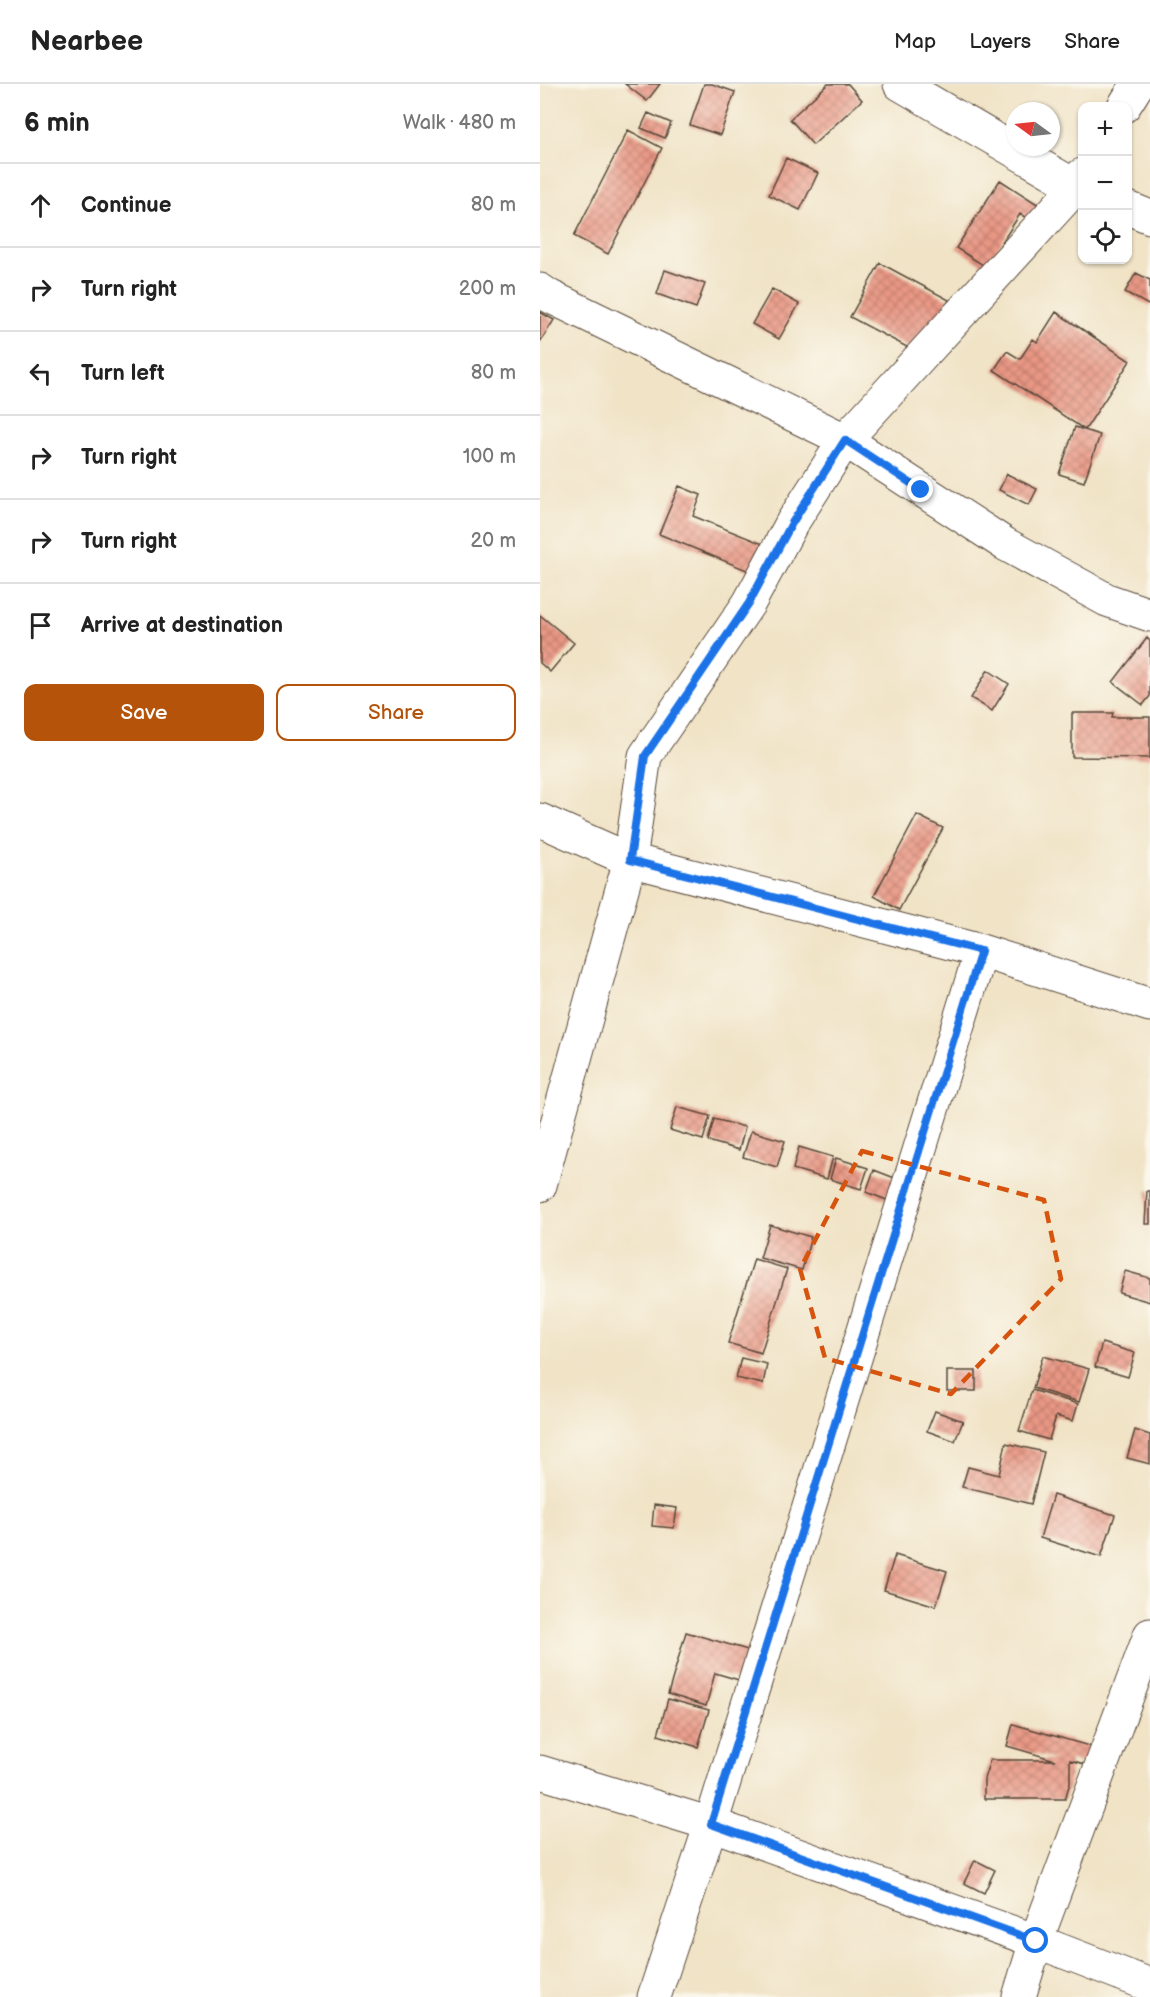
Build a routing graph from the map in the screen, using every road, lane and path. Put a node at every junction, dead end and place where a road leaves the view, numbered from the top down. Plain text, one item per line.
1 (900, 84) edge
2 (1138, 84) edge
3 (1127, 102) edge
4 (1078, 183) edge
5 (1078, 186) edge
6 (1132, 210) edge
7 (1150, 217) edge
8 (543, 298) edge
9 (845, 440) junction
10 (1150, 615) edge
11 (540, 820) edge
12 (630, 860) junction
13 (981, 951) junction
14 (1150, 1005) edge
15 (540, 1185) edge
16 (1150, 1635) edge
17 (540, 1772) edge
18 (711, 1824) junction
19 (1036, 1941) junction
20 (1150, 1985) edge
21 (654, 1997) edge
22 (1019, 1997) edge

1 - 4 street
2 - 3 street
5 - 9 street
6 - 7 street
8 - 9 street
9 - 10 street
9 - 12 street
11 - 12 street
12 - 13 street
12 - 15 street
13 - 14 street
13 - 18 street
16 - 19 street
17 - 18 street
18 - 19 street
18 - 21 street
19 - 20 street
19 - 22 street

